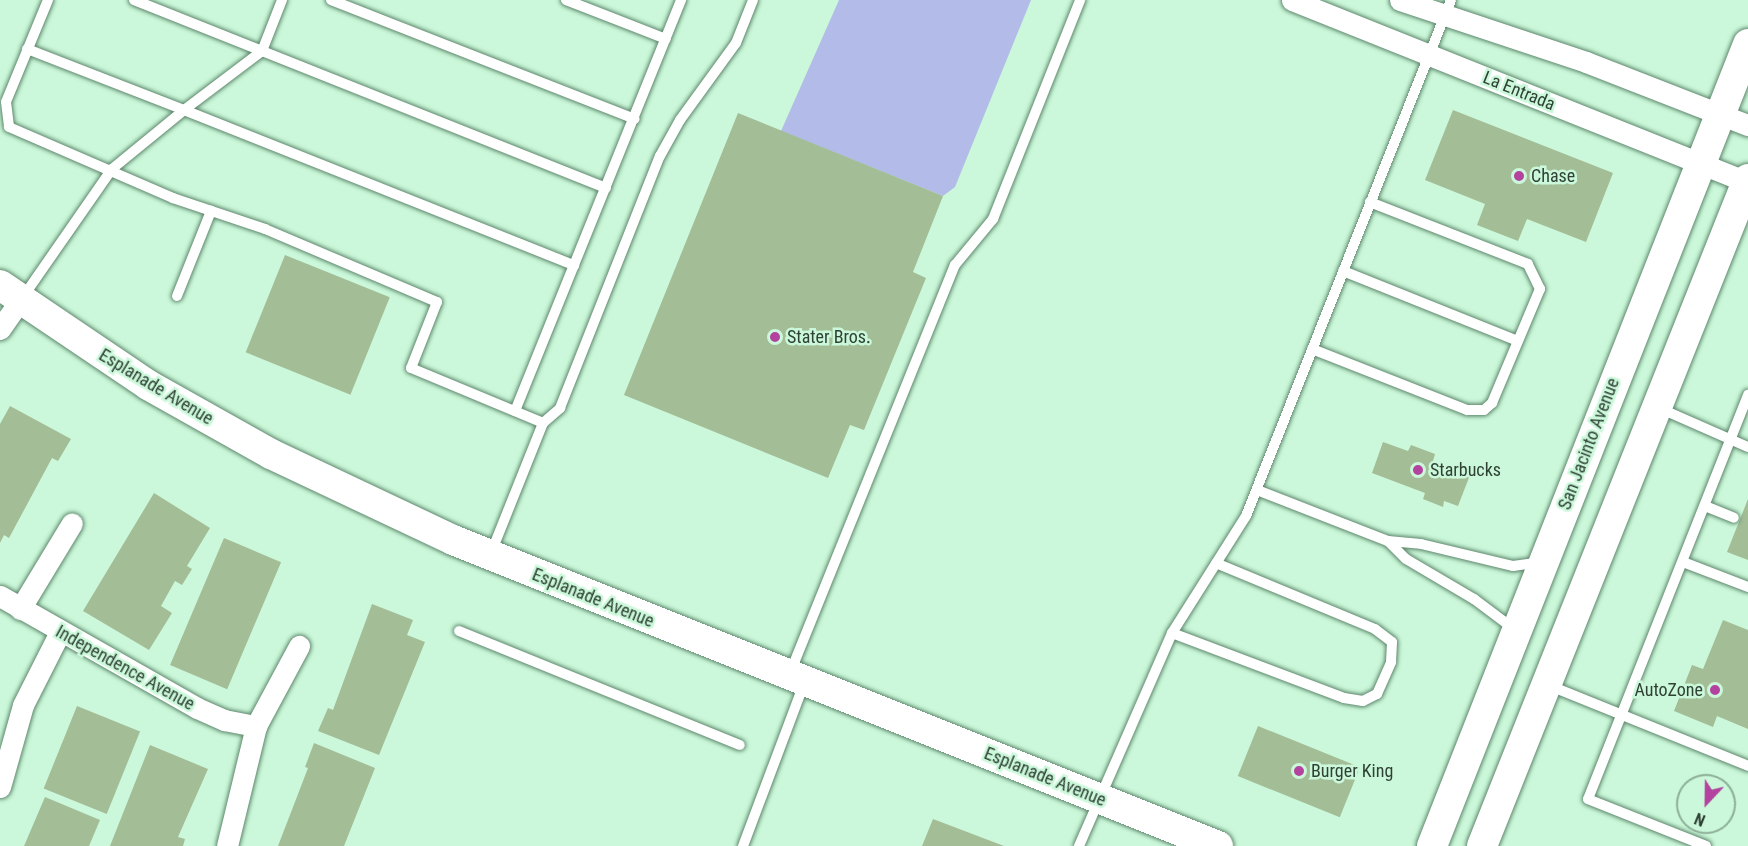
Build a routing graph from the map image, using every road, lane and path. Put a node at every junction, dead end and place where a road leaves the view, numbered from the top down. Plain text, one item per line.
1 (48, 0) edge
2 (134, 0) edge
3 (282, 0) edge
4 (331, 0) edge
5 (566, 0) edge
6 (681, 0) edge
7 (753, 0) edge
8 (1080, 0) edge
9 (1292, 0) edge
10 (1400, 0) edge
11 (1447, 9) edge
12 (666, 39) junction
13 (1748, 44) edge
14 (27, 49) junction
15 (262, 51) junction
16 (1429, 55) junction
17 (184, 110) junction
18 (1719, 113) junction
19 (634, 119) junction
20 (1748, 125) edge
21 (1698, 163) junction
22 (112, 169) junction
23 (1747, 181) edge
24 (606, 188) junction
25 (1370, 202) junction
26 (211, 211) junction
27 (1741, 214) edge
28 (574, 265) junction
29 (1343, 271) junction
30 (10, 293) edge
31 (177, 296) dead end
32 (0, 329) edge
33 (1518, 341) junction
34 (1312, 349) junction
35 (1748, 395) edge
36 (1659, 408) junction
37 (515, 411) junction
38 (543, 423) junction
39 (1731, 440) junction
40 (1748, 447) edge
41 (1257, 490) junction
42 (1705, 506) junction
43 (1734, 518) dead end
44 (72, 524) dead end
45 (1388, 541) junction
46 (490, 556) junction
47 (1544, 561) junction
48 (1683, 562) junction
49 (1216, 563) junction
50 (1748, 587) edge
51 (0, 596) edge
52 (20, 609) junction
53 (459, 631) dead end
54 (60, 632) junction
55 (1517, 632) junction
56 (1172, 633) junction
57 (299, 646) dead end
58 (797, 679) junction
59 (1548, 685) junction
60 (1622, 715) junction
61 (256, 726) junction
62 (740, 744) dead end
63 (1748, 766) edge
64 (0, 787) edge
65 (1098, 799) junction
66 (227, 846) edge
67 (743, 846) edge
68 (1079, 846) edge
69 (1218, 846) edge
70 (1432, 846) edge
71 (1482, 846) edge
72 (1706, 846) edge

1 - 14 lane
2 - 15 lane
3 - 15 lane
4 - 19 lane
5 - 12 lane
6 - 12 lane
7 - 38 lane
8 - 58 lane
9 - 16 street, La Entrada
10 - 11 street
11 - 16 lane
11 - 18 street
12 - 19 lane
13 - 18 main road, San Jacinto Avenue
14 - 17 lane
14 - 22 lane
15 - 17 lane
15 - 24 lane
16 - 21 street, La Entrada
16 - 25 lane
17 - 22 lane
17 - 28 lane
18 - 20 street
18 - 21 main road, San Jacinto Avenue
19 - 24 lane
21 - 23 street, La Entrada
21 - 47 main road, San Jacinto Avenue
22 - 26 lane
22 - 30 lane
23 - 27 main road
24 - 28 lane
25 - 29 lane
25 - 33 lane
26 - 31 lane
26 - 37 lane
27 - 36 main road
28 - 37 lane
29 - 33 lane
29 - 34 lane
30 - 32 street
30 - 46 main road, Esplanade Avenue
33 - 34 lane
34 - 41 lane
35 - 39 lane
36 - 39 lane
36 - 59 main road
37 - 38 lane
38 - 46 lane
39 - 40 lane
39 - 42 lane
41 - 45 lane
41 - 49 lane
42 - 43 lane
42 - 48 lane
44 - 52 street
45 - 47 lane
45 - 55 lane
46 - 58 main road, Esplanade Avenue
47 - 55 main road, San Jacinto Avenue
48 - 50 lane
48 - 60 lane
49 - 56 lane
49 - 56 lane
51 - 52 street, Independence Avenue
52 - 54 street, Independence Avenue
53 - 62 lane
54 - 61 street, Independence Avenue
54 - 64 street
55 - 70 main road, San Jacinto Avenue
56 - 65 lane
57 - 61 street
58 - 65 main road, Esplanade Avenue
58 - 67 lane
59 - 60 lane
59 - 71 main road
60 - 63 lane
60 - 72 lane
61 - 66 street
65 - 68 lane
65 - 69 main road, Esplanade Avenue

